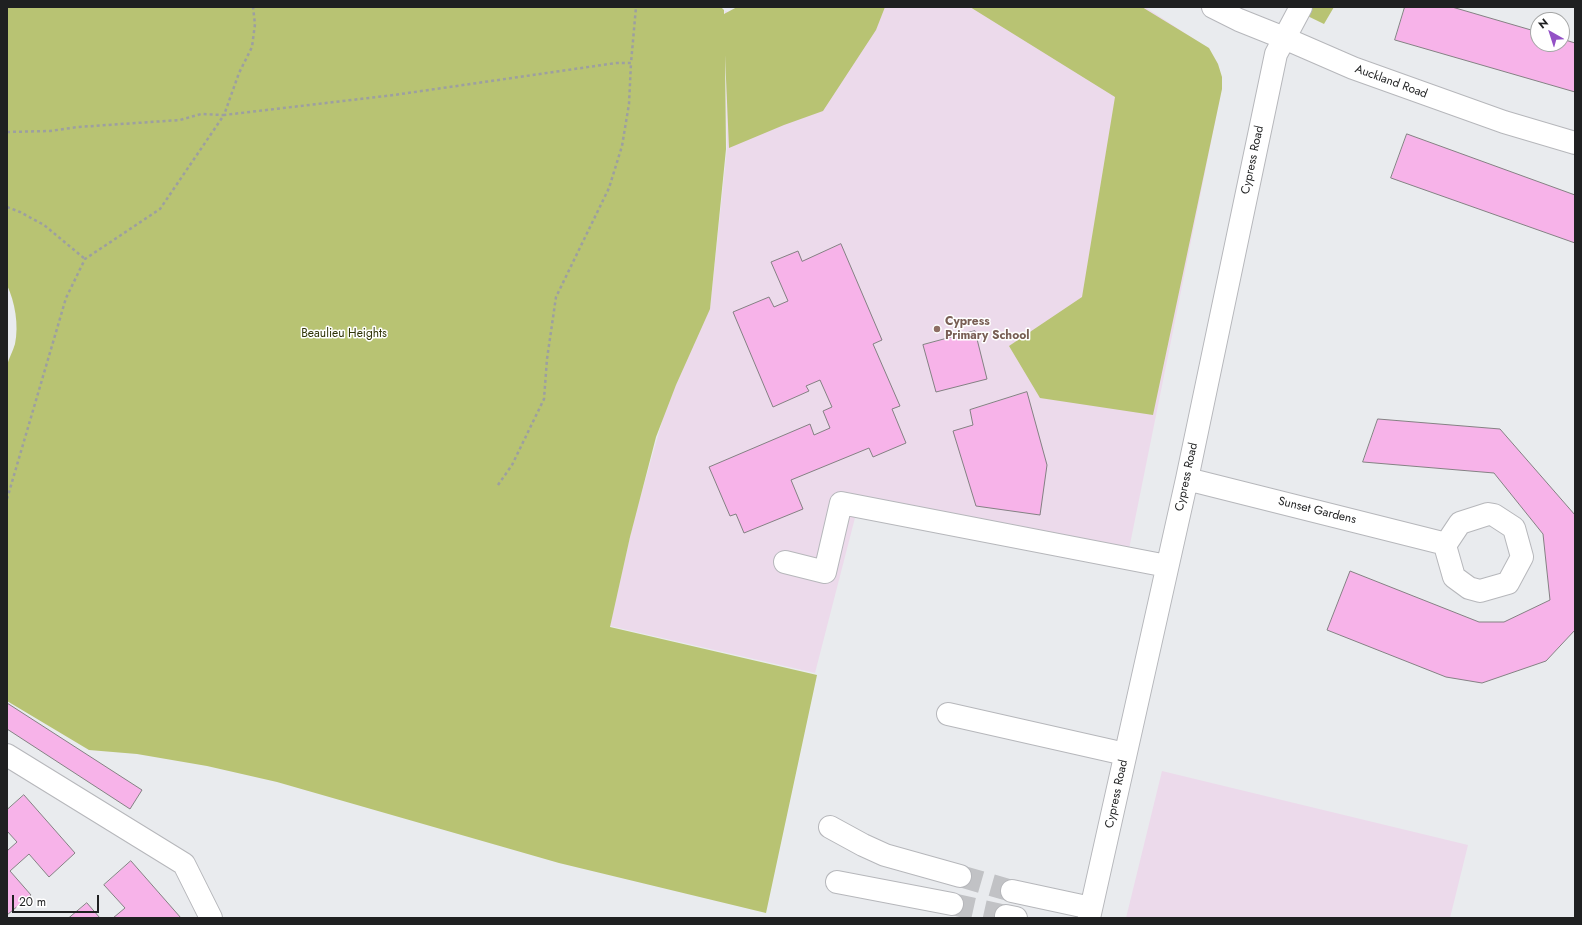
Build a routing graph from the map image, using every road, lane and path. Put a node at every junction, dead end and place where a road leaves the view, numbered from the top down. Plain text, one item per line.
1 (253, 7) edge
2 (636, 7) edge
3 (1213, 7) edge
4 (1301, 7) edge
5 (1284, 38) junction
6 (631, 63) junction
7 (224, 115) junction
8 (7, 132) edge
9 (1575, 143) edge
10 (7, 207) edge
11 (85, 259) junction
12 (1187, 479) junction
13 (498, 485) dead end
14 (7, 499) edge
15 (1446, 544) dead end
16 (785, 562) dead end
17 (1168, 566) junction
18 (948, 714) dead end
19 (1126, 754) junction
20 (7, 755) edge
21 (830, 827) dead end
22 (960, 876) tunnel mouth
23 (837, 882) dead end
24 (1012, 890) tunnel mouth
25 (952, 904) tunnel mouth
26 (1090, 913) edge
27 (211, 918) edge

1 - 7 path
2 - 6 path
3 - 5 street, Auckland Road
4 - 5 street, Cypress Road
5 - 9 street, Auckland Road
5 - 12 street, Cypress Road
6 - 7 path
6 - 13 path
7 - 8 path
7 - 11 path
10 - 11 path
11 - 14 path
12 - 15 street, Sunset Gardens
12 - 17 street, Cypress Road
16 - 17 street
17 - 19 street, Cypress Road
18 - 19 street
19 - 26 street, Cypress Road
20 - 27 street
21 - 22 street
23 - 25 street
24 - 26 street

